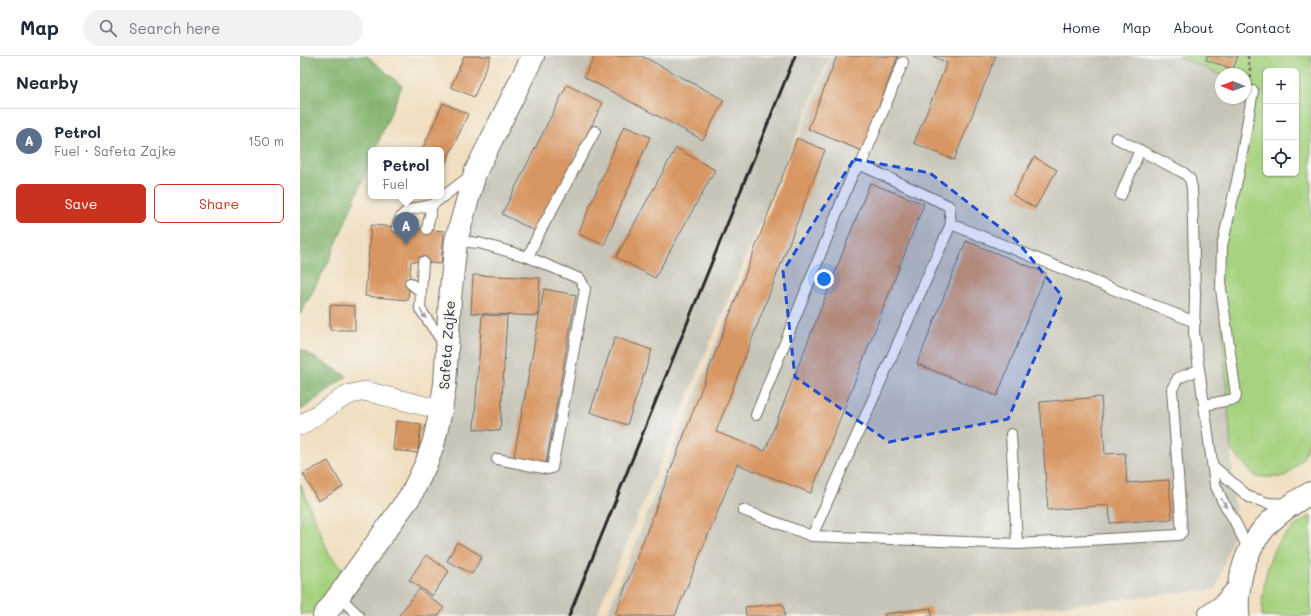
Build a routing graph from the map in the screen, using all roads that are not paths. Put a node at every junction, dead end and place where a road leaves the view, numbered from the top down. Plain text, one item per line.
1 (533, 56) edge
2 (903, 62) dead end
3 (1253, 91) road end
4 (595, 131) dead end
5 (1116, 138) dead end
6 (1140, 150) junction
7 (861, 165) junction
8 (475, 173) junction
9 (1121, 195) dead end
10 (444, 196) edge
11 (440, 199) edge
12 (432, 205) junction
13 (951, 224) junction
14 (397, 227) dead end
15 (427, 229) dead end
16 (456, 241) junction
17 (528, 257) junction
18 (423, 262) dead end
19 (410, 283) dead end
20 (421, 292) junction
21 (1195, 322) junction
22 (446, 347) junction
23 (1199, 370) junction
24 (1204, 405) junction
25 (441, 410) junction
26 (756, 415) dead end
27 (300, 426) edge
28 (1011, 434) dead end
29 (497, 459) dead end
30 (1212, 466) junction
31 (1311, 493) edge
32 (1291, 504) junction
33 (743, 510) dead end
34 (812, 536) junction
35 (1017, 544) junction
36 (1249, 550) junction
37 (1239, 588) junction
38 (339, 596) junction
39 (324, 616) edge
40 (359, 616) edge
41 (1209, 616) edge
42 (1238, 616) edge

1 - 8 main road, Safeta Zajke
2 - 7 lane
3 - 24 lane
4 - 17 lane
5 - 6 lane
6 - 9 lane
6 - 21 lane
7 - 13 lane
7 - 26 lane
8 - 10 lane
8 - 16 main road, Safeta Zajke
11 - 12 lane
12 - 14 lane
12 - 15 lane
13 - 21 lane
13 - 34 lane
16 - 17 lane
16 - 22 main road, Safeta Zajke
17 - 29 lane
18 - 20 lane
19 - 20 lane
20 -> 22 lane
21 - 23 lane
22 - 25 main road, Safeta Zajke
23 - 24 lane
23 - 35 lane
24 - 30 lane
25 - 27 street
25 - 38 main road, Safeta Zajke
28 - 35 lane
30 - 32 lane
30 -> 36 lane
31 - 32 main road
32 - 36 main road
33 - 34 lane
34 - 35 lane
36 - 37 main road
37 - 41 main road
37 - 42 main road
38 - 39 main road, Safeta Zajke
38 - 40 lane

